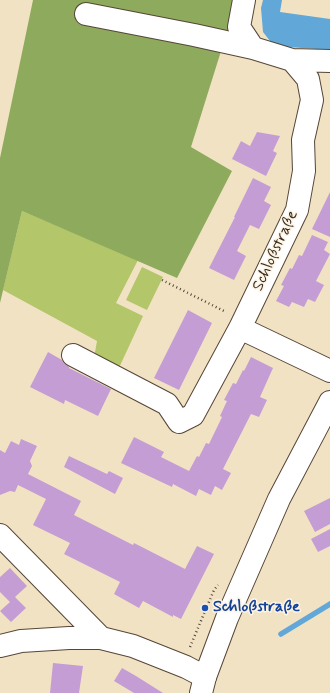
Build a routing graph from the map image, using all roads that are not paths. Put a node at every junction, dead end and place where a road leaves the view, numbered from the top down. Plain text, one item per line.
1 (244, 0) edge
2 (86, 14) dead end
3 (253, 48) junction
4 (292, 60) junction
5 (330, 61) edge
6 (330, 68) edge
7 (312, 100) junction
8 (241, 324) junction
9 (73, 355) dead end
10 (330, 371) edge
11 (330, 402) edge
12 (0, 535) edge
13 (101, 638) junction
14 (0, 646) edge
15 (203, 685) edge

1 - 3 street
2 - 3 street
3 - 4 street
4 - 5 street
4 - 7 street
6 - 7 street
7 - 8 street, Schloßstraße
8 - 9 street, Schloßstraße
8 - 10 street
11 - 15 street
12 - 13 street
13 - 14 street
13 - 15 street

